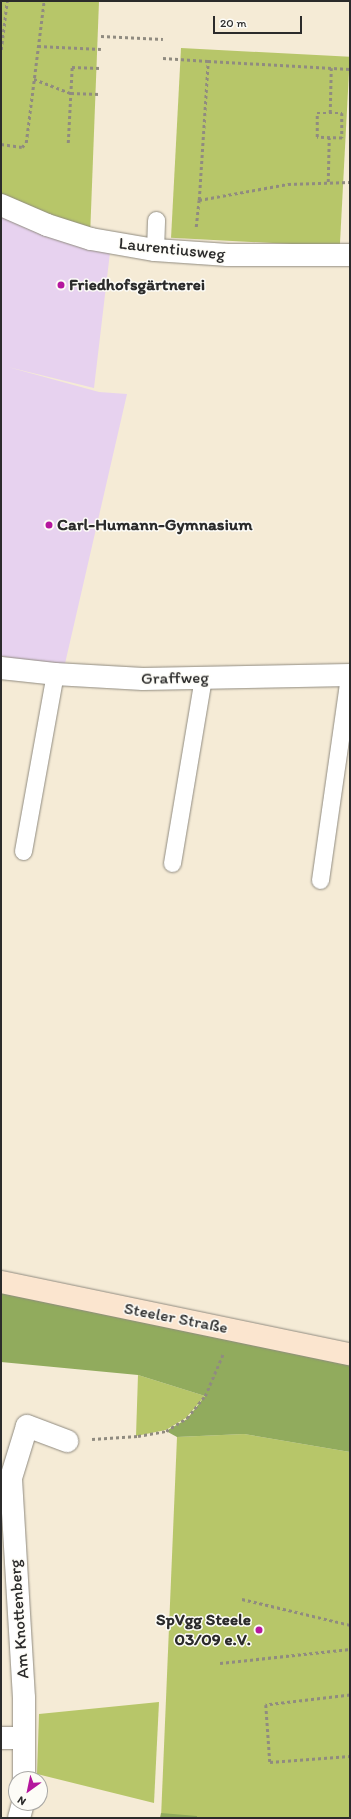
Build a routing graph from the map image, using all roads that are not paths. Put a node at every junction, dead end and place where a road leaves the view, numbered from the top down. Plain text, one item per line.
1 (1, 205) edge
2 (156, 220) dead end
3 (155, 250) junction
4 (350, 255) edge
5 (1, 668) edge
6 (55, 674) junction
7 (350, 675) edge
8 (203, 677) junction
9 (23, 851) dead end
10 (172, 863) dead end
11 (320, 880) dead end
12 (1, 1282) edge
13 (350, 1354) edge
14 (67, 1442) road end
15 (1, 1738) edge
16 (24, 1738) junction
17 (24, 1771) edge

1 - 3 street, Laurentiusweg
2 - 3 lane
3 - 4 street, Laurentiusweg
5 - 6 street, Graffweg
6 - 8 street, Graffweg
6 - 9 lane
7 - 8 street, Graffweg
7 - 11 lane
8 - 10 lane
12 - 13 main road, Steeler Straße
14 - 16 street, Am Knottenberg
15 - 16 street
16 - 17 street, Am Knottenberg

